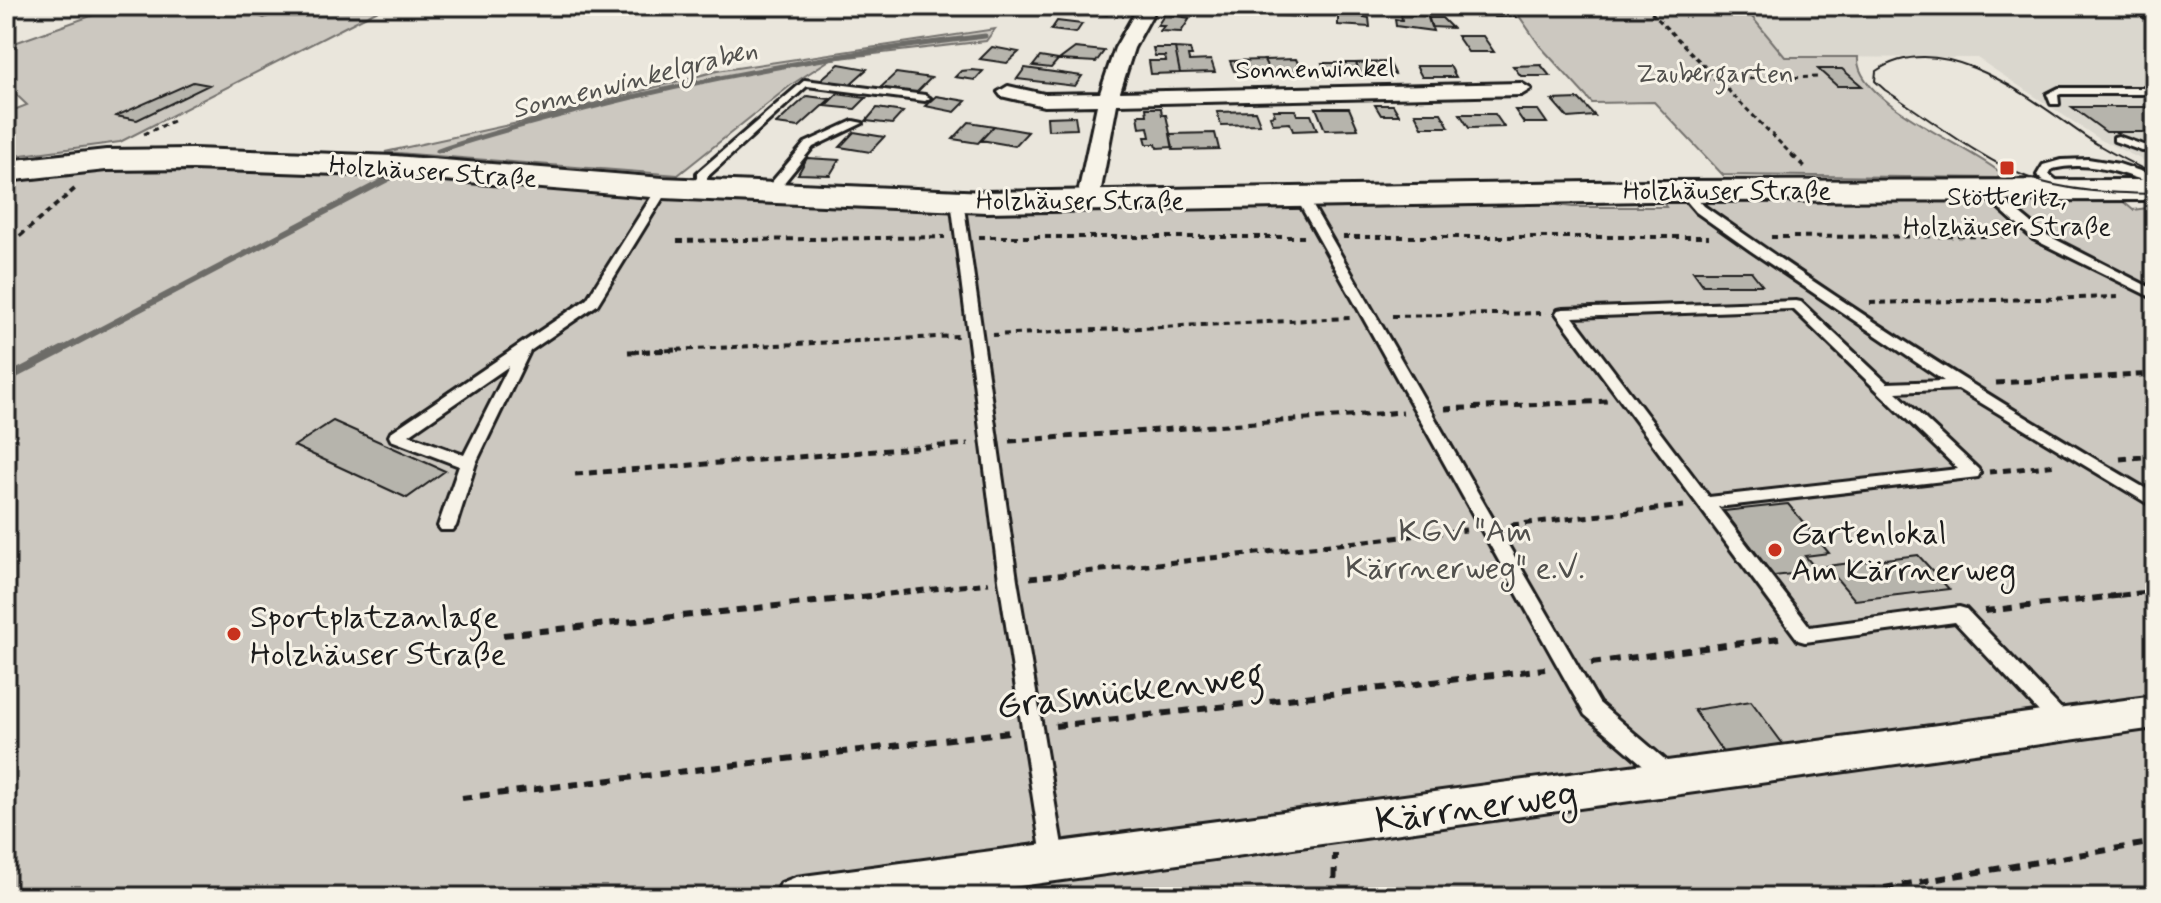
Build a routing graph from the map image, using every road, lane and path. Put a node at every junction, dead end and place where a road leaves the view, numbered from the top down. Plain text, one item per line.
1 (1148, 6) edge
2 (1645, 6) edge
3 (2132, 6) edge
4 (2155, 20) edge
5 (1819, 77) dead end
6 (1714, 79) junction
7 (1650, 81) dead end
8 (1521, 89) dead end
9 (2155, 91) edge
10 (1008, 92) dead end
11 (925, 98) dead end
12 (1111, 99) junction
13 (2055, 102) dead end
14 (857, 123) dead end
15 (2118, 139) dead end
16 (2155, 148) edge
17 (106, 160) junction
18 (6, 171) edge
19 (2155, 180) edge
20 (678, 188) junction
21 (1829, 189) junction
22 (1985, 189) junction
23 (2062, 190) junction
24 (2155, 190) edge
25 (1684, 191) junction
26 (769, 193) junction
27 (1301, 196) junction
28 (957, 200) junction
29 (1091, 201) junction
30 (20, 236) dead end
31 (2038, 236) junction
32 (964, 237) junction
33 (1324, 237) junction
34 (1739, 237) junction
35 (677, 241) dead end
36 (2155, 295) edge
37 (2124, 297) dead end
38 (1833, 304) junction
39 (1796, 305) junction
40 (1563, 313) junction
41 (1369, 317) junction
42 (975, 336) junction
43 (523, 350) junction
44 (628, 352) dead end
45 (2155, 374) edge
46 (1958, 385) junction
47 (1882, 388) junction
48 (1628, 400) junction
49 (1421, 410) junction
50 (468, 463) junction
51 (2155, 502) edge
52 (1705, 503) junction
53 (447, 526) dead end
54 (1488, 527) junction
55 (1008, 580) junction
56 (2155, 591) edge
57 (1959, 614) junction
58 (503, 635) dead end
59 (1805, 635) junction
60 (1568, 666) junction
61 (2155, 712) edge
62 (2063, 724) junction
63 (1030, 729) junction
64 (1673, 778) junction
65 (462, 798) dead end
66 (1337, 825) junction
67 (2155, 842) edge
68 (1054, 863) junction
69 (810, 896) edge
70 (1334, 897) edge
71 (1831, 897) edge

1 - 12 street
2 - 6 path
3 - 4 lane
5 - 6 path
6 - 7 path
6 - 21 path
8 - 12 street, Sonnenwinkel
9 - 13 lane
10 - 12 street, Sonnenwinkel
11 - 20 lane
12 - 29 street
14 - 26 lane
15 - 16 lane
17 - 18 main road, Holzhäuser Straße
17 - 20 main road, Holzhäuser Straße
17 - 30 path
19 - 23 lane
20 - 26 main road, Holzhäuser Straße
20 - 43 lane
21 - 22 main road, Holzhäuser Straße
21 - 25 main road, Holzhäuser Straße
22 - 23 main road, Holzhäuser Straße
22 - 31 lane
23 - 24 main road, Holzhäuser Straße
25 - 27 main road, Holzhäuser Straße
25 - 34 lane
26 - 28 main road, Holzhäuser Straße
27 - 29 main road, Holzhäuser Straße
27 - 33 lane
28 - 29 main road, Holzhäuser Straße
28 - 32 lane
31 - 34 path
31 - 36 lane
32 - 33 path
32 - 35 path
32 - 42 lane
33 - 34 path
33 - 41 lane
34 - 38 lane
37 - 38 path
38 - 39 lane
38 - 46 lane
39 - 40 lane
39 - 47 lane
40 - 41 path
40 - 48 lane
41 - 42 path
41 - 49 lane
42 - 44 path
42 - 55 lane
43 - 50 lane
43 - 50 lane
45 - 46 path
46 - 47 lane
46 - 51 lane
47 - 52 lane
48 - 49 path
48 - 52 lane
49 - 54 lane
50 - 53 lane
52 - 54 path
52 - 59 lane
54 - 55 path
54 - 60 lane
55 - 58 path
55 - 63 lane
56 - 57 path
57 - 59 lane
57 - 62 lane
59 - 60 path, Grasmückenweg
60 - 63 path, Grasmückenweg
60 - 64 lane
61 - 62 street, Kärrnerweg
62 - 64 street, Kärrnerweg
63 - 65 path, Grasmückenweg
63 - 68 lane
64 - 66 street, Kärrnerweg
66 - 68 street, Kärrnerweg
66 - 70 path
67 - 71 path
68 - 69 street, Kärrnerweg

